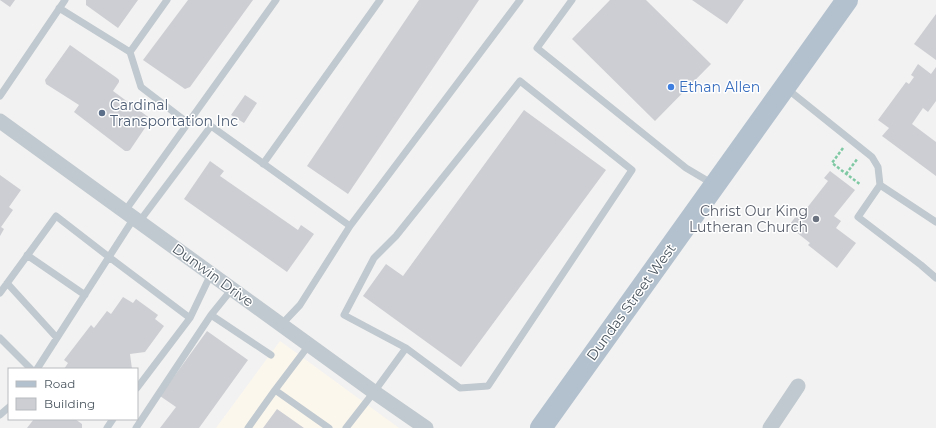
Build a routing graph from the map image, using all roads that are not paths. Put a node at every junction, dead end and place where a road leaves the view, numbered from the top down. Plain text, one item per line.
1 (65, 0) edge
2 (167, 0) edge
3 (276, 0) edge
4 (380, 0) edge
5 (520, 0) edge
6 (572, 0) edge
7 (846, 0) edge
8 (59, 8) junction
9 (130, 52) junction
10 (785, 87) junction
11 (0, 96) edge
12 (0, 121) edge
13 (188, 123) junction
14 (263, 164) junction
15 (714, 185) junction
16 (880, 185) junction
17 (133, 217) junction
18 (936, 222) edge
19 (350, 226) junction
20 (27, 255) junction
21 (109, 257) junction
22 (212, 274) junction
23 (936, 278) edge
24 (7, 283) junction
25 (232, 290) junction
26 (0, 292) edge
27 (85, 295) junction
28 (211, 315) junction
29 (190, 318) junction
30 (281, 325) junction
31 (0, 338) edge
32 (57, 338) junction
33 (309, 345) junction
34 (406, 348) junction
35 (271, 355) dead end
36 (30, 368) edge
37 (38, 368) edge
38 (798, 386) dead end
39 (138, 387) edge
40 (275, 390) junction
41 (374, 392) junction
42 (112, 420) edge
43 (106, 428) edge
44 (136, 428) edge
45 (248, 428) edge
46 (329, 428) edge
47 (346, 428) edge
48 (426, 428) edge
49 (541, 428) edge
50 (770, 428) edge

1 - 8 lane
2 - 9 lane
3 - 13 lane
4 - 14 lane
5 - 19 lane
6 - 15 lane
7 - 10 main road, Dundas Street West
8 - 9 lane
8 - 11 lane
9 - 13 lane
10 - 15 main road, Dundas Street West
10 - 16 lane
12 - 17 street, Dunwin Drive
13 - 17 lane
14 - 17 lane
14 - 19 lane
15 - 49 main road, Dundas Street West
16 - 18 lane
16 - 23 lane
17 - 21 lane
17 - 22 street, Dunwin Drive
19 - 30 lane
20 - 21 lane
20 - 24 lane
20 - 27 lane
21 - 27 lane
21 - 29 lane
22 - 25 street, Dunwin Drive
22 - 29 lane
24 - 26 lane
24 - 32 lane
25 - 28 lane
25 - 30 street, Dunwin Drive
27 - 32 lane
28 - 35 lane
28 - 44 lane
29 - 39 lane
30 - 33 street, Dunwin Drive
31 - 36 lane
32 - 37 lane
33 - 40 lane
33 - 41 street, Dunwin Drive
34 - 34 lane
34 - 41 lane
38 - 50 street
40 - 45 lane
40 - 46 lane
41 - 47 lane
41 - 48 street, Dunwin Drive
42 - 43 lane

